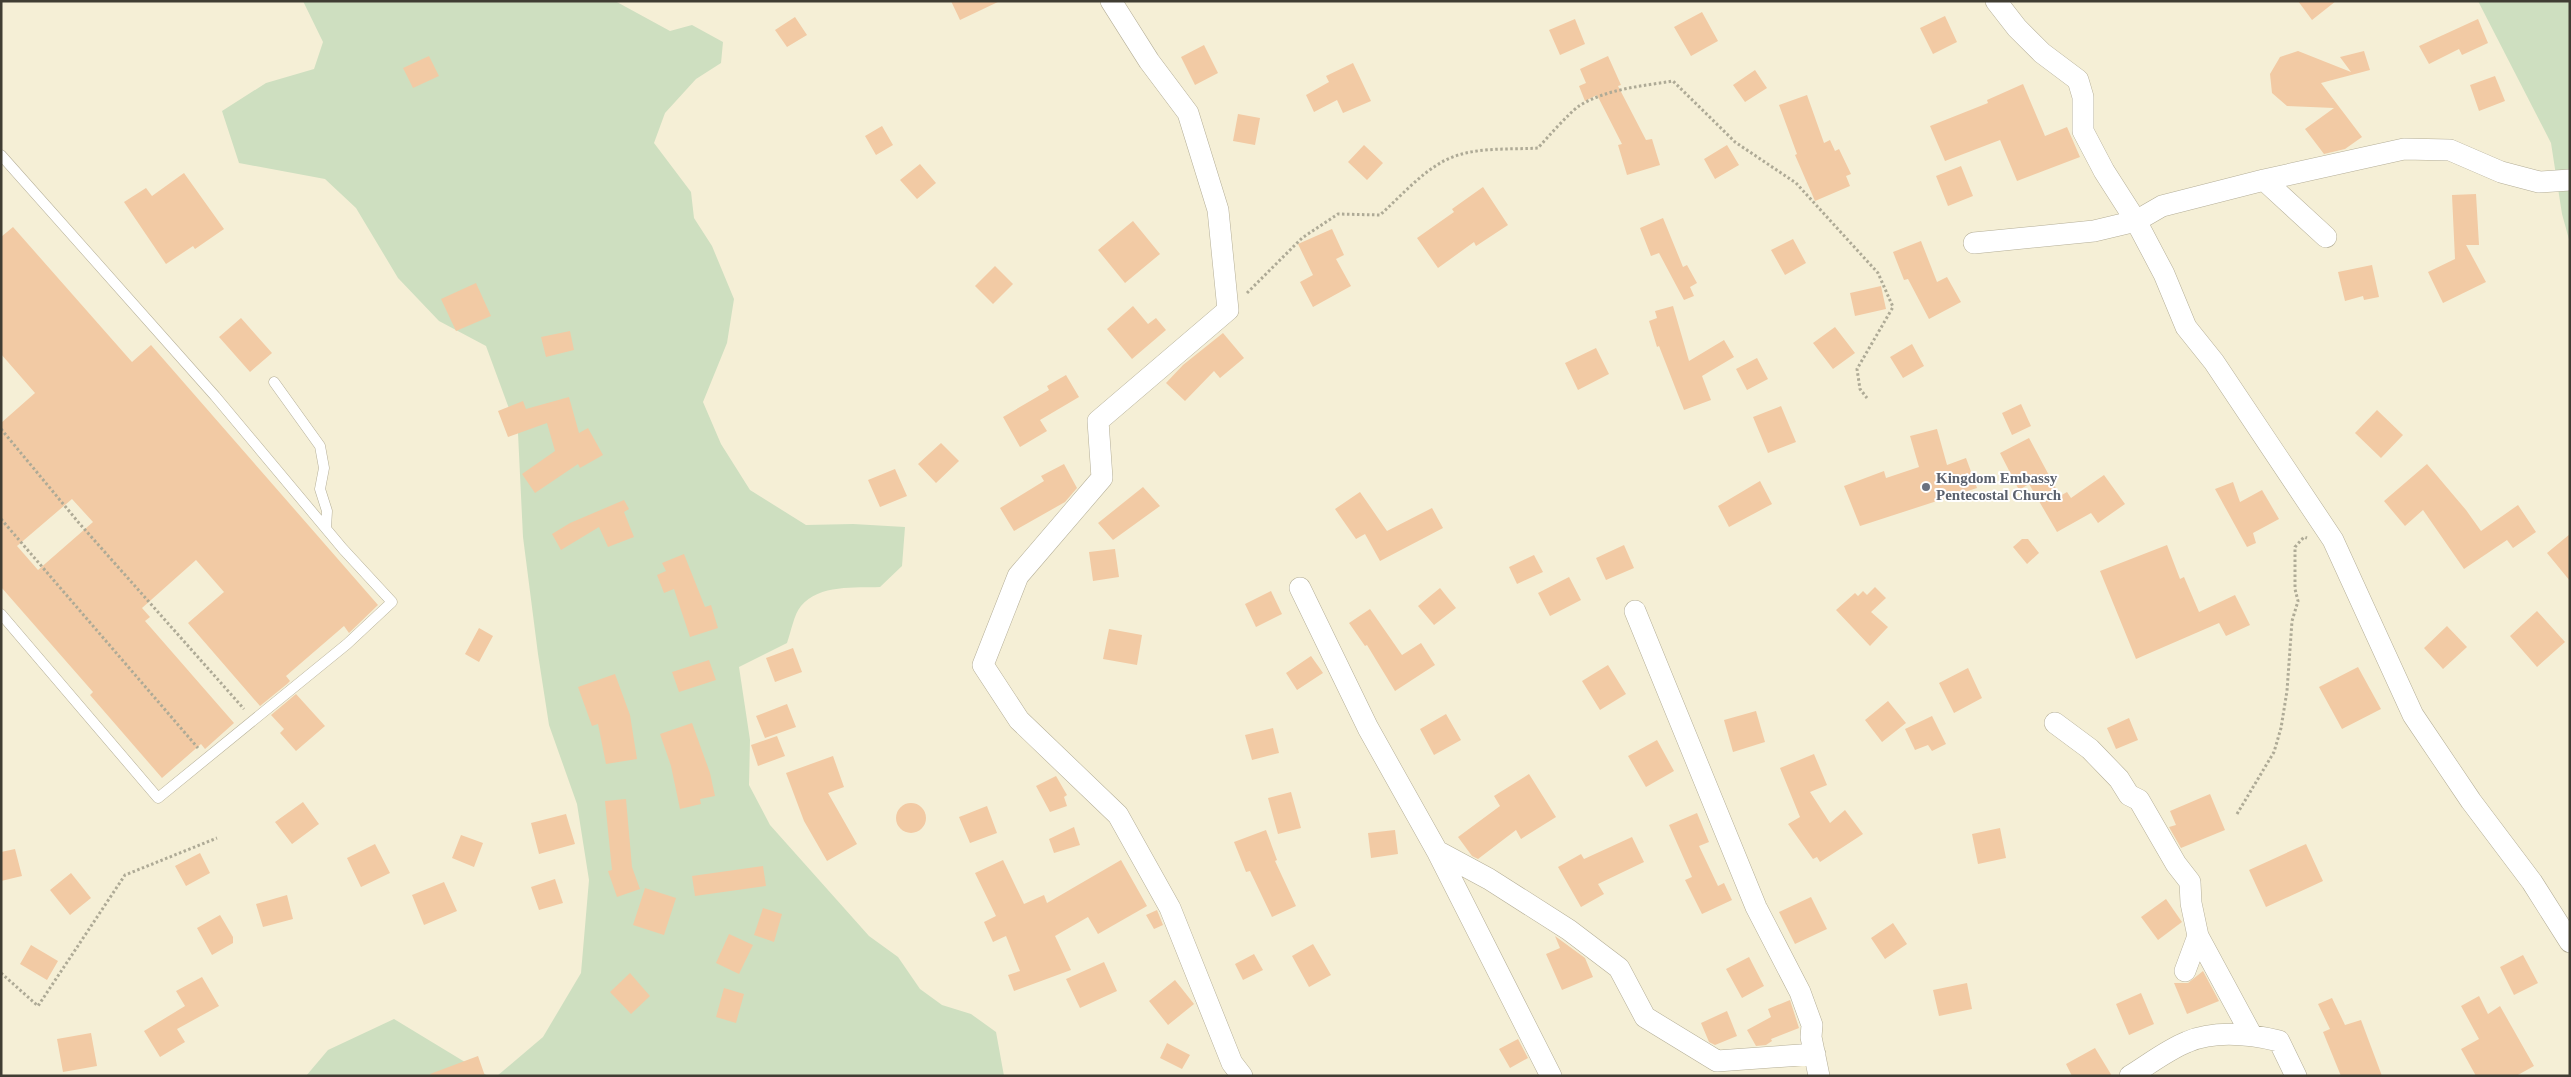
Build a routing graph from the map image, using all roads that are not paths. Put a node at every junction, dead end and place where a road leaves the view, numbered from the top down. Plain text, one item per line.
1 (1111, 1) edge
2 (1996, 1) edge
3 (1, 155) edge
4 (2264, 180) junction
5 (2570, 180) edge
6 (2136, 221) junction
7 (2326, 237) dead end
8 (1974, 243) dead end
9 (274, 382) dead end
10 (326, 528) junction
11 (1300, 588) dead end
12 (1635, 611) dead end
13 (1, 614) edge
14 (2055, 723) dead end
15 (1437, 851) junction
16 (2198, 936) junction
17 (2570, 942) edge
18 (2185, 971) dead end
19 (2251, 1034) junction
20 (1815, 1054) junction
21 (1242, 1076) edge
22 (1551, 1076) edge
23 (1819, 1076) edge
24 (2130, 1076) edge
25 (2296, 1076) edge

1 - 21 street
2 - 6 street
3 - 10 lane
4 - 5 street
4 - 6 street
4 - 7 street
6 - 8 street
6 - 17 street
9 - 10 lane
10 - 13 lane
11 - 15 street
12 - 20 street
14 - 16 street
15 - 20 street
15 - 22 street
16 - 18 street
16 - 19 street
19 - 24 street
19 - 25 street
20 - 23 street

